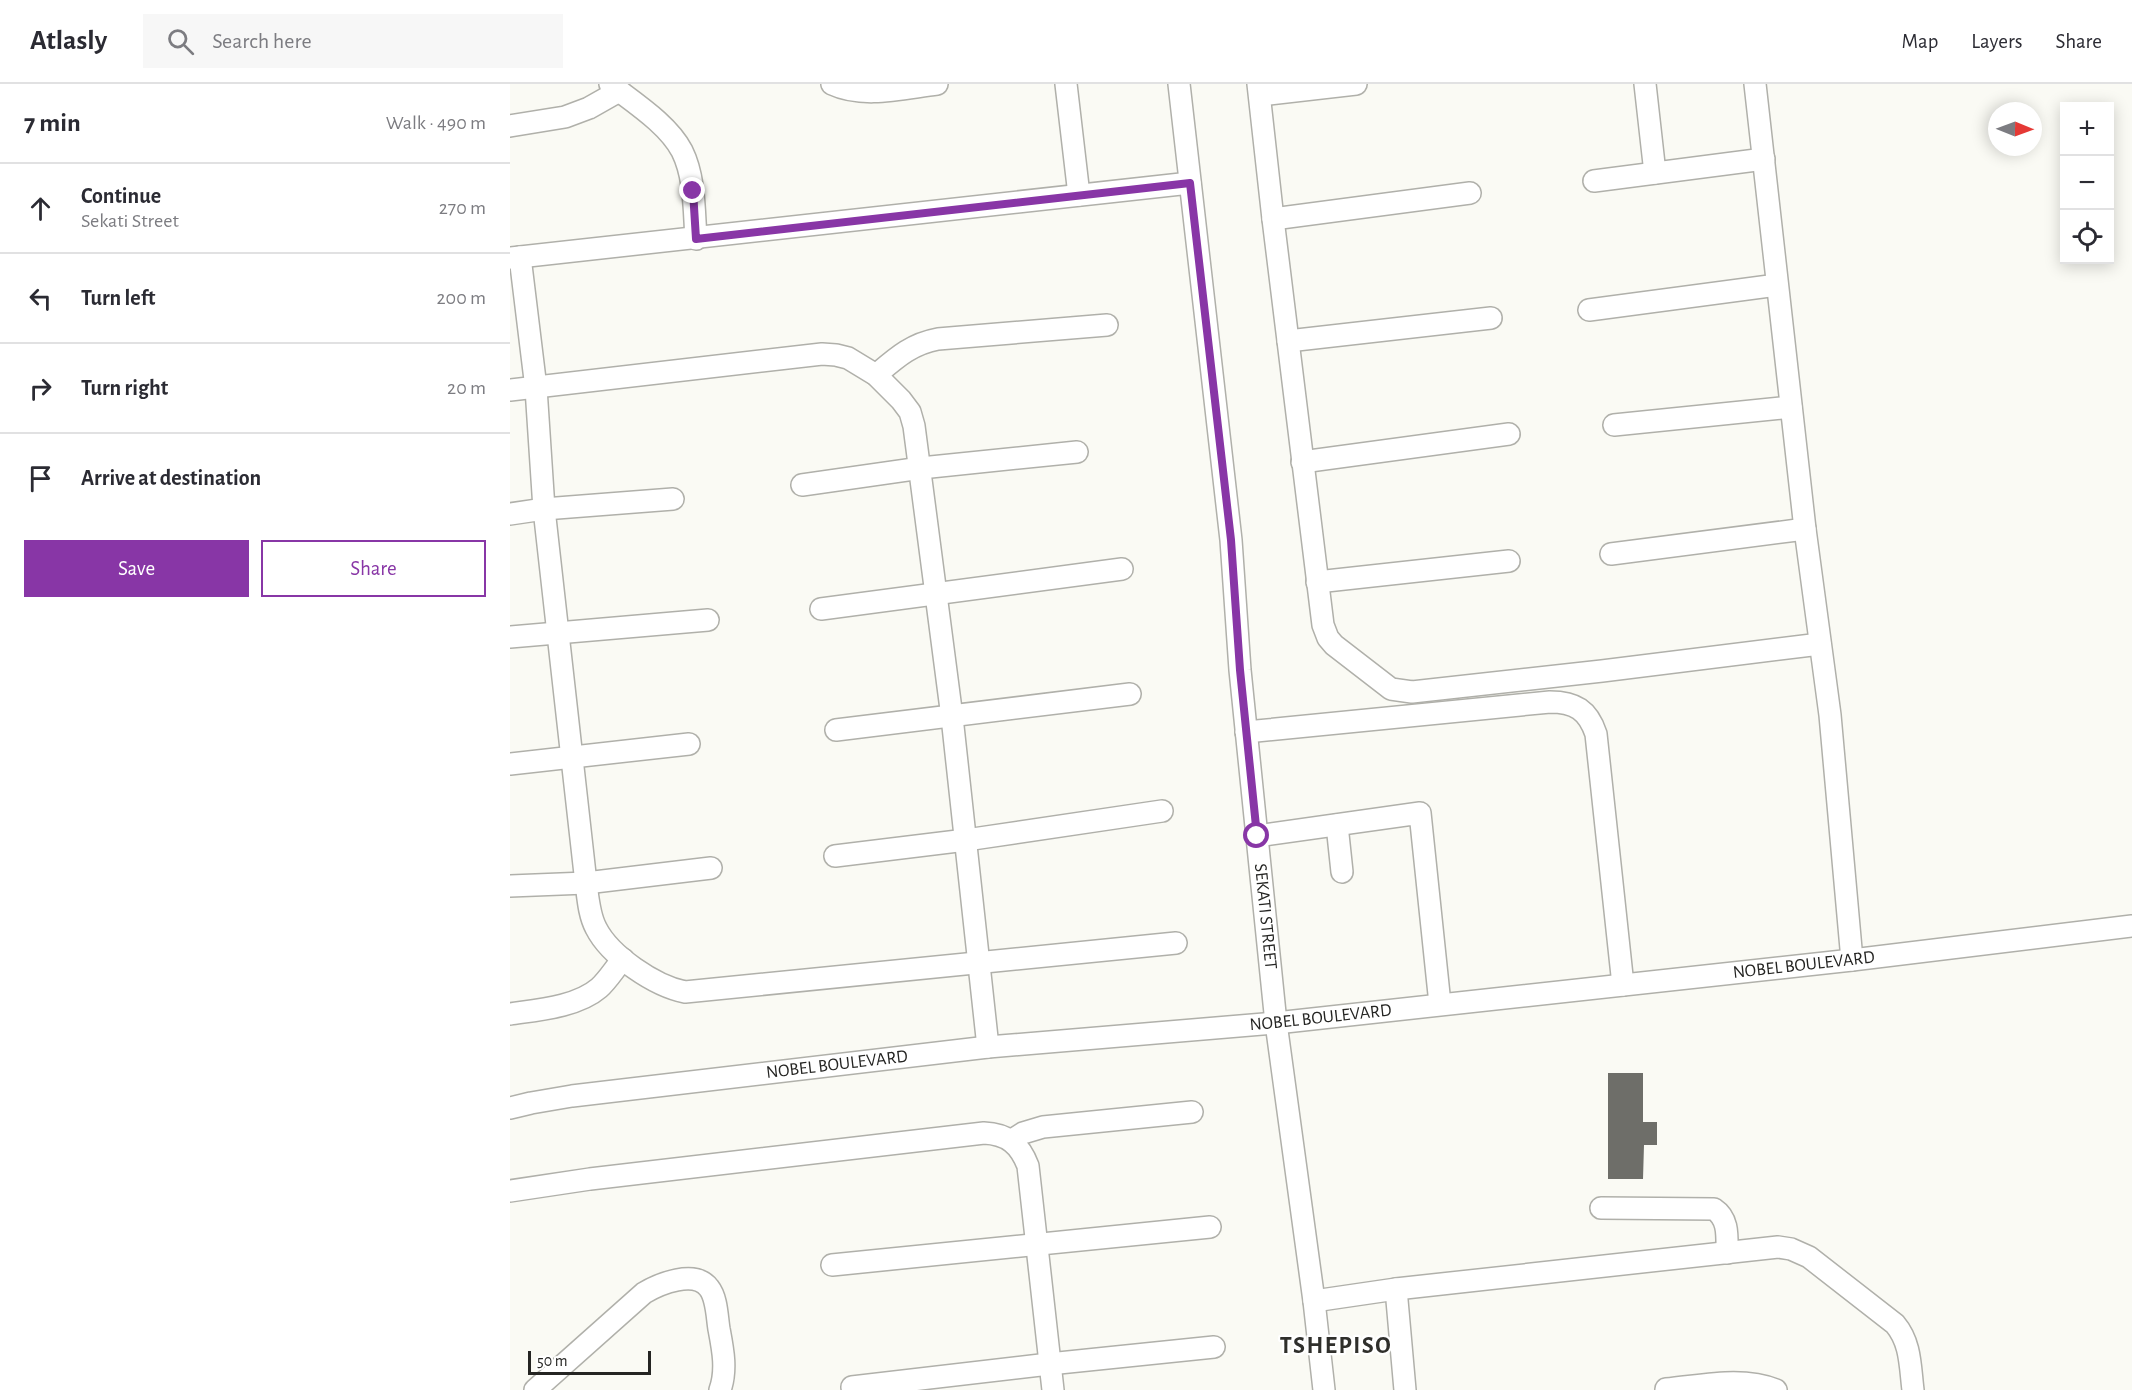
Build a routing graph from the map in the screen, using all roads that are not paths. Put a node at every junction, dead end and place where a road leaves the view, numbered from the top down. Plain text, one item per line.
1 (832, 84) edge
2 (937, 84) edge
3 (1066, 84) edge
4 (1179, 84) edge
5 (1356, 84) edge
6 (1645, 84) edge
7 (1755, 84) edge
8 (614, 88) edge
9 (1259, 90) edge
10 (510, 126) edge
11 (1764, 159) junction
12 (1655, 173) junction
13 (1594, 181) dead end
14 (1190, 183) junction
15 (1470, 193) dead end
16 (1079, 195) junction
17 (1273, 219) junction
18 (696, 239) junction
19 (515, 258) edge
20 (1777, 285) junction
21 (1589, 310) dead end
22 (1491, 318) dead end
23 (1107, 325) dead end
24 (1288, 341) junction
25 (876, 375) junction
26 (536, 388) junction
27 (510, 390) edge
28 (1791, 407) junction
29 (1614, 425) dead end
30 (1509, 434) dead end
31 (1077, 452) dead end
32 (1302, 462) junction
33 (921, 468) junction
34 (802, 485) dead end
35 (673, 500) dead end
36 (544, 509) junction
37 (510, 514) edge
38 (1805, 529) junction
39 (1611, 554) dead end
40 (1509, 561) dead end
41 (1122, 569) dead end
42 (1317, 582) junction
43 (935, 595) junction
44 (821, 609) dead end
45 (708, 620) dead end
46 (558, 634) junction
47 (510, 637) edge
48 (1820, 644) junction
49 (1130, 694) dead end
50 (952, 717) junction
51 (836, 730) dead end
52 (1246, 732) junction
53 (689, 744) dead end
54 (572, 758) junction
55 (510, 764) edge
56 (1162, 811) dead end
57 (1337, 825) junction
58 (1257, 836) junction
59 (966, 840) junction
60 (836, 856) dead end
61 (711, 868) dead end
62 (1342, 872) dead end
63 (586, 883) junction
64 (510, 886) edge
65 (2132, 926) edge
66 (1176, 943) dead end
67 (623, 959) junction
68 (1852, 960) junction
69 (978, 962) junction
70 (1623, 985) junction
71 (1440, 1004) junction
72 (510, 1014) edge
73 (1276, 1023) junction
74 (988, 1047) junction
75 (510, 1108) edge
76 (1192, 1112) dead end
77 (1012, 1140) junction
78 (510, 1191) edge
79 (1601, 1208) dead end
80 (1210, 1227) dead end
81 (1037, 1246) junction
82 (1728, 1253) junction
83 (832, 1265) dead end
84 (1396, 1288) junction
85 (1314, 1301) junction
86 (1214, 1347) dead end
87 (1049, 1364) junction
88 (852, 1387) dead end
89 (1666, 1389) edge
90 (535, 1390) edge
91 (720, 1390) edge
92 (1053, 1390) edge
93 (1324, 1390) edge
94 (1405, 1390) edge
95 (1776, 1390) edge
96 (1913, 1390) edge

1 - 2 street
3 - 16 street
4 - 14 street, SEKATI STREET
5 - 9 street
6 - 12 street
7 - 11 street
8 - 10 street
8 - 18 street
9 - 17 street
11 - 12 street
11 - 20 street
12 - 13 street
14 - 16 street
14 - 52 street, SEKATI STREET
15 - 17 street
16 - 18 street
17 - 24 street
18 - 19 street
19 - 26 street
20 - 21 street
20 - 28 street
22 - 24 street
23 - 25 street
24 - 32 street
25 - 26 street
25 - 33 street
26 - 27 street
26 - 36 street
28 - 29 street
28 - 38 street
30 - 32 street
31 - 33 street
32 - 42 street
33 - 34 street
33 - 43 street
35 - 36 street
36 - 37 street
36 - 46 street
38 - 39 street
38 - 48 street
40 - 42 street
41 - 43 street
42 - 48 street
43 - 44 street
43 - 50 street
45 - 46 street
46 - 47 street
46 - 54 street
48 - 68 street
49 - 50 street
50 - 51 street
50 - 59 street
52 - 58 street, SEKATI STREET
52 - 70 street
53 - 54 street
54 - 55 street
54 - 63 street
56 - 59 street
57 - 58 street
57 - 62 street
57 - 71 street
58 - 73 street, SEKATI STREET
59 - 60 street
59 - 69 street
61 - 63 street
63 - 64 street
63 - 67 street
65 - 68 street, NOBEL BOULEVARD
66 - 69 street
67 - 69 street
67 - 72 street
68 - 70 street, NOBEL BOULEVARD
69 - 74 street
70 - 71 street, NOBEL BOULEVARD
71 - 73 street, NOBEL BOULEVARD
73 - 74 street, NOBEL BOULEVARD
73 - 85 street, SEKATI STREET
74 - 75 street, NOBEL BOULEVARD
76 - 77 street
77 - 78 street
77 - 81 street
79 - 82 street
80 - 81 street
81 - 83 street
81 - 87 street
82 - 84 street
82 - 96 street
84 - 85 street
84 - 94 street
85 - 93 street, SEKATI STREET
86 - 87 street
87 - 88 street
87 - 92 street
89 - 95 street
90 - 91 street

